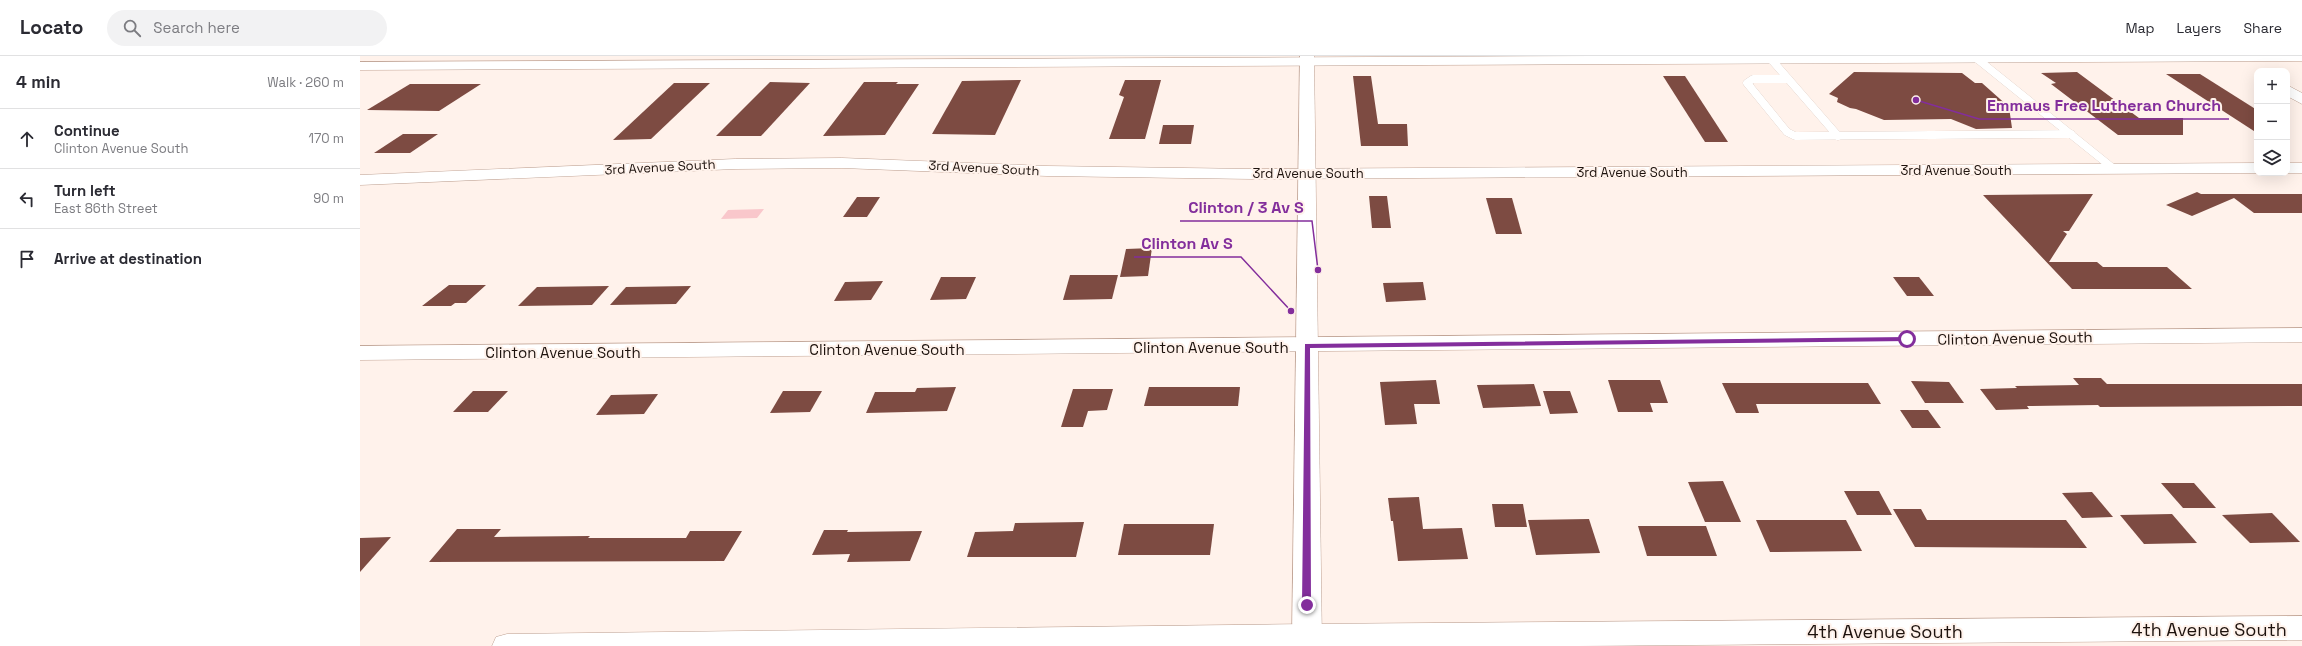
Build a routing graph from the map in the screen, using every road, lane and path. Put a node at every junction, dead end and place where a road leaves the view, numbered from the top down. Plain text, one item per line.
1 (386, 56) edge
2 (1770, 57) edge
3 (2229, 57) edge
4 (2302, 57) edge
5 (1307, 58) edge
6 (1976, 58) junction
7 (363, 68) edge
8 (2254, 70) edge
9 (1788, 79) junction
10 (2290, 92) edge
11 (2302, 99) edge
12 (2071, 134) junction
13 (1838, 136) junction
14 (2254, 168) edge
15 (2290, 168) edge
16 (2302, 168) edge
17 (2114, 169) junction
18 (1307, 173) junction
19 (360, 180) edge
20 (2302, 335) edge
21 (1307, 346) junction
22 (360, 353) edge
23 (2302, 628) edge
24 (1307, 641) edge
25 (507, 646) edge

1 - 7 street
2 - 5 street
2 - 6 street
2 - 9 lane
3 - 4 street
3 - 6 street
3 - 8 street
5 - 7 street
5 - 18 street
6 - 12 lane
9 - 13 lane
9 - 13 lane
10 - 11 street
12 - 13 lane
12 - 17 lane
14 - 17 street, 3rd Avenue South
15 - 16 street
17 - 18 street, 3rd Avenue South
18 - 19 street, 3rd Avenue South
18 - 21 street
20 - 21 street, Clinton Avenue South
21 - 22 street, Clinton Avenue South
21 - 24 street
23 - 24 street, 4th Avenue South
24 - 25 street, 4th Avenue South

